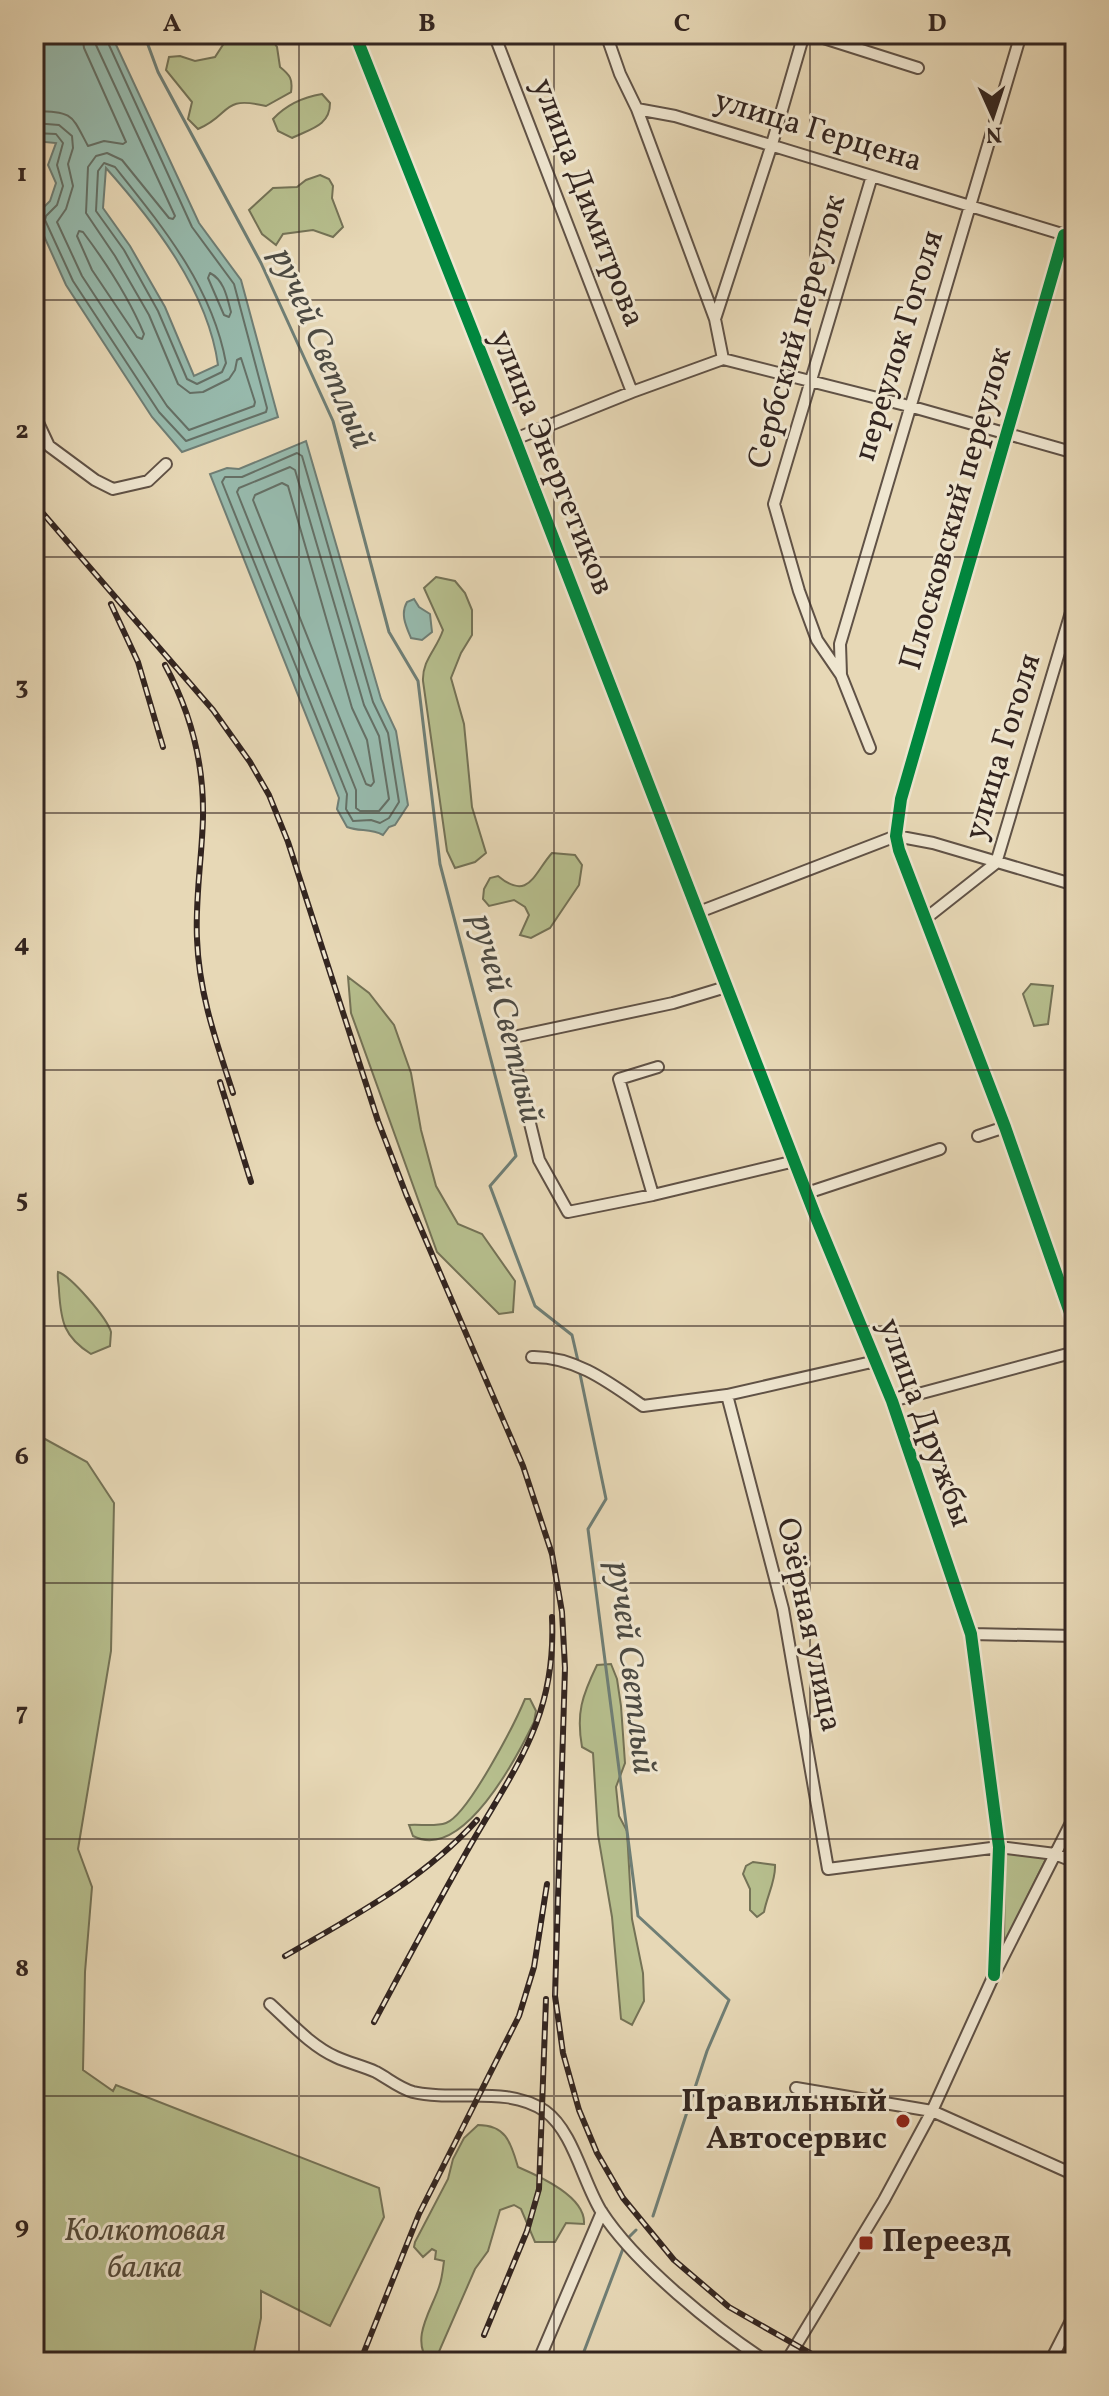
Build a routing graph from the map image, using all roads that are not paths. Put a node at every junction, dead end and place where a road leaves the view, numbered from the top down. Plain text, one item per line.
1 (355, 34) edge
2 (494, 34) edge
3 (606, 34) edge
4 (804, 34) edge
5 (811, 34) edge
6 (1021, 34) edge
7 (918, 68) dead end
8 (637, 109) junction
9 (772, 144) junction
10 (872, 176) junction
11 (969, 205) junction
12 (1070, 236) edge
13 (715, 319) junction
14 (723, 359) junction
15 (811, 381) junction
16 (632, 392) junction
17 (909, 406) junction
18 (34, 414) edge
19 (1006, 434) junction
20 (515, 439) junction
21 (1075, 453) edge
22 (166, 464) dead end
23 (1075, 599) edge
24 (841, 675) junction
25 (870, 748) dead end
26 (896, 836) junction
27 (996, 863) junction
28 (1075, 885) edge
29 (699, 912) junction
30 (925, 919) junction
31 (726, 987) junction
32 (658, 1067) dead end
33 (1005, 1127) junction
34 (978, 1136) dead end
35 (940, 1149) dead end
36 (795, 1161) junction
37 (807, 1193) junction
38 (653, 1195) junction
39 (1075, 1327) edge
40 (1075, 1352) edge
41 (532, 1357) dead end
42 (876, 1361) junction
43 (727, 1395) junction
44 (892, 1401) junction
45 (971, 1634) junction
46 (1075, 1636) edge
47 (1075, 1815) edge
48 (999, 1847) junction
49 (1055, 1854) junction
50 (1075, 1862) edge
51 (994, 1975) junction
52 (270, 2004) dead end
53 (796, 2088) dead end
54 (932, 2111) junction
55 (1075, 2175) edge
56 (602, 2212) junction
57 (1075, 2313) edge
58 (538, 2362) edge
59 (767, 2362) edge
60 (786, 2362) edge
61 (1050, 2362) edge

1 - 20 street, улица Энергетиков
2 - 16 street, улица Димитрова
3 - 8 street
4 - 9 street
5 - 7 street
6 - 11 street, переулок Гоголя
8 - 9 street, улица Герцена
8 - 13 street
9 - 10 street, улица Герцена
9 - 13 street
10 - 11 street, улица Герцена
10 - 15 street, Сербский переулок
11 - 12 street, улица Герцена
11 - 17 street, переулок Гоголя
12 - 19 street, Плосковский переулок
13 - 14 street
14 - 15 street
14 - 16 street
15 - 17 street
15 - 24 street, Сербский переулок
16 - 20 street
17 - 19 street
17 - 24 street, переулок Гоголя
18 - 22 street
19 - 21 street
19 - 26 street, Плосковский переулок
20 - 29 street, улица Энергетиков
23 - 27 street, улица Гоголя
24 - 25 street
26 - 27 street
26 - 29 street
26 - 30 street
27 - 28 street
27 - 30 street
29 - 31 street, улица Дружбы
30 - 33 street
31 - 36 street, улица Дружбы
31 - 38 street
32 - 38 street
33 - 34 street
33 - 39 street
35 - 37 street
36 - 37 street, улица Дружбы
36 - 38 street
37 - 42 street, улица Дружбы
40 - 44 street
41 - 43 street
42 - 43 street
42 - 44 street, улица Дружбы
43 - 48 street, Озёрная улица
44 - 45 street, улица Дружбы
45 - 46 street
45 - 48 street, улица Дружбы
47 - 49 street
48 - 49 street
48 - 51 street, улица Дружбы
49 - 50 street
49 - 51 street
51 - 54 street
52 - 56 street
53 - 54 street
54 - 55 street
54 - 60 street
56 - 58 street
56 - 59 street
57 - 61 street

